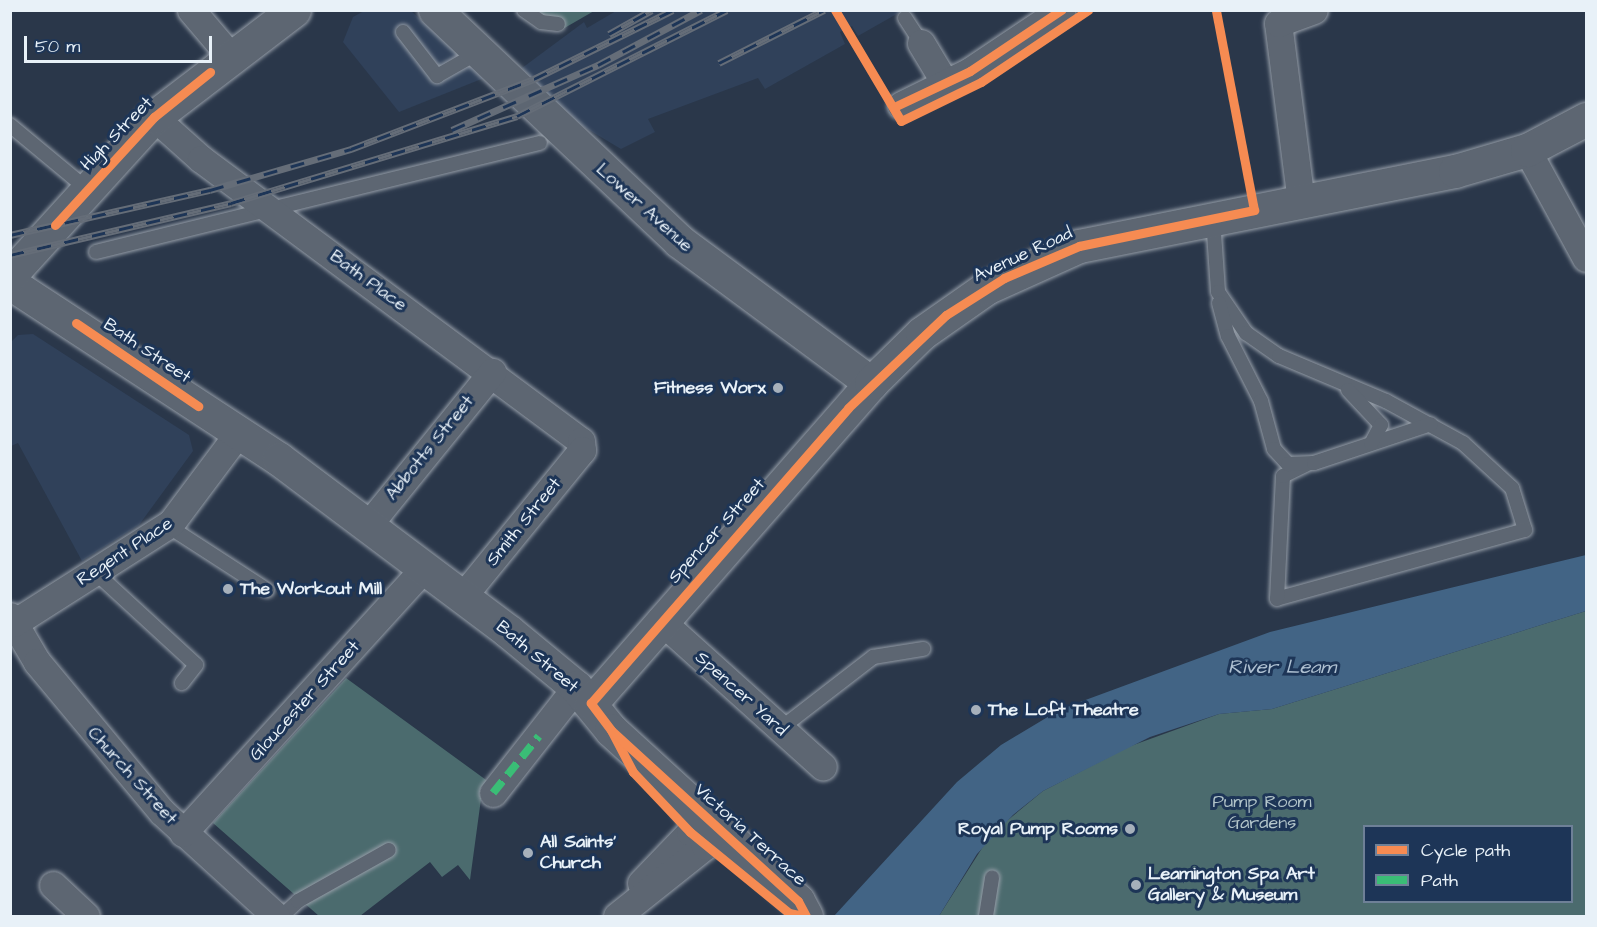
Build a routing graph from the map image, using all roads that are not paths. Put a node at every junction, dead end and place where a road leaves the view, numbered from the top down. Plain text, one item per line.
1 (191, 10) edge
2 (294, 10) edge
3 (435, 10) edge
4 (524, 10) edge
5 (1060, 10) edge
6 (1314, 10) edge
7 (1277, 17) edge
8 (905, 18) dead end
9 (558, 24) dead end
10 (403, 32) dead end
11 (921, 43) joint
12 (479, 52) junction
13 (231, 57) junction
14 (945, 83) junction
15 (901, 105) dead end
16 (154, 117) junction
17 (1587, 119) edge
18 (10, 125) edge
19 (540, 143) dead end
20 (1527, 150) junction
21 (87, 189) junction
22 (1301, 202) junction
23 (274, 212) junction
24 (1212, 216) junction
25 (96, 252) dead end
26 (1587, 258) edge
27 (10, 275) edge
28 (10, 283) edge
29 (1218, 292) junction
30 (492, 372) junction
31 (871, 383) junction
32 (1340, 383) junction
33 (1431, 424) junction
34 (239, 432) junction
35 (583, 444) joint
36 (1371, 444) junction
37 (1274, 449) junction
38 (1306, 465) junction
39 (1282, 483) junction
40 (369, 524) junction
41 (168, 526) junction
42 (424, 567) junction
43 (95, 572) junction
44 (267, 590) dead end
45 (462, 597) junction
46 (660, 620) junction
47 (13, 625) edge
48 (923, 649) dead end
49 (182, 683) dead end
50 (583, 695) junction
51 (611, 729) junction
52 (780, 729) junction
53 (823, 767) dead end
54 (493, 793) dead end
55 (183, 833) junction
56 (703, 834) junction
57 (389, 850) dead end
58 (992, 876) dead end
59 (53, 885) dead end
60 (272, 915) edge
61 (86, 916) edge
62 (617, 916) edge
63 (806, 916) edge
64 (986, 916) edge

1 - 13 street
2 - 13 main road, High Street
3 - 12 main road, Lower Avenue
4 - 9 lane
5 - 14 street
6 - 7 street
7 - 22 street
8 - 11 lane
10 - 12 lane
11 - 14 street
12 - 31 main road, Lower Avenue
13 - 16 main road, High Street
14 - 15 street
16 - 21 main road, High Street
16 - 23 street, Bath Place
17 - 20 main road, Avenue Road
18 - 21 lane
19 - 23 lane
20 - 22 main road, Avenue Road
20 - 26 street
21 - 27 main road, High Street
22 - 24 main road, Avenue Road
23 - 25 lane
23 - 30 street, Bath Place
24 - 29 lane
24 - 31 main road, Avenue Road
28 - 34 main road, Bath Street
29 - 32 lane
29 - 37 lane
30 - 35 street, Bath Place
30 - 40 street, Abbotts Street
31 - 46 main road, Spencer Street
32 - 33 lane
32 - 36 lane
33 - 36 lane
33 - 39 lane
34 - 40 main road, Bath Street
34 - 41 street, Regent Place
35 - 45 street, Smith Street
36 - 38 lane
37 - 38 lane
37 - 39 lane
38 - 39 lane
40 - 42 main road, Bath Street
41 - 43 street, Regent Place
41 - 44 lane
42 - 45 main road, Bath Street
42 - 55 street, Gloucester Street
43 - 47 street, Regent Place
43 - 49 lane
45 - 50 main road, Bath Street
46 - 50 main road, Spencer Street
46 - 52 street, Spencer Yard
47 - 55 street, Church Street
48 - 52 lane
50 - 51 main road, Victoria Terrace
50 - 54 street
51 - 56 main road, Victoria Terrace
51 - 56 main road, Victoria Terrace
52 - 53 street, Spencer Yard
55 - 60 street, Church Street
56 - 62 street
56 - 63 main road, Victoria Terrace
57 - 60 lane
58 - 64 lane
59 - 61 street

